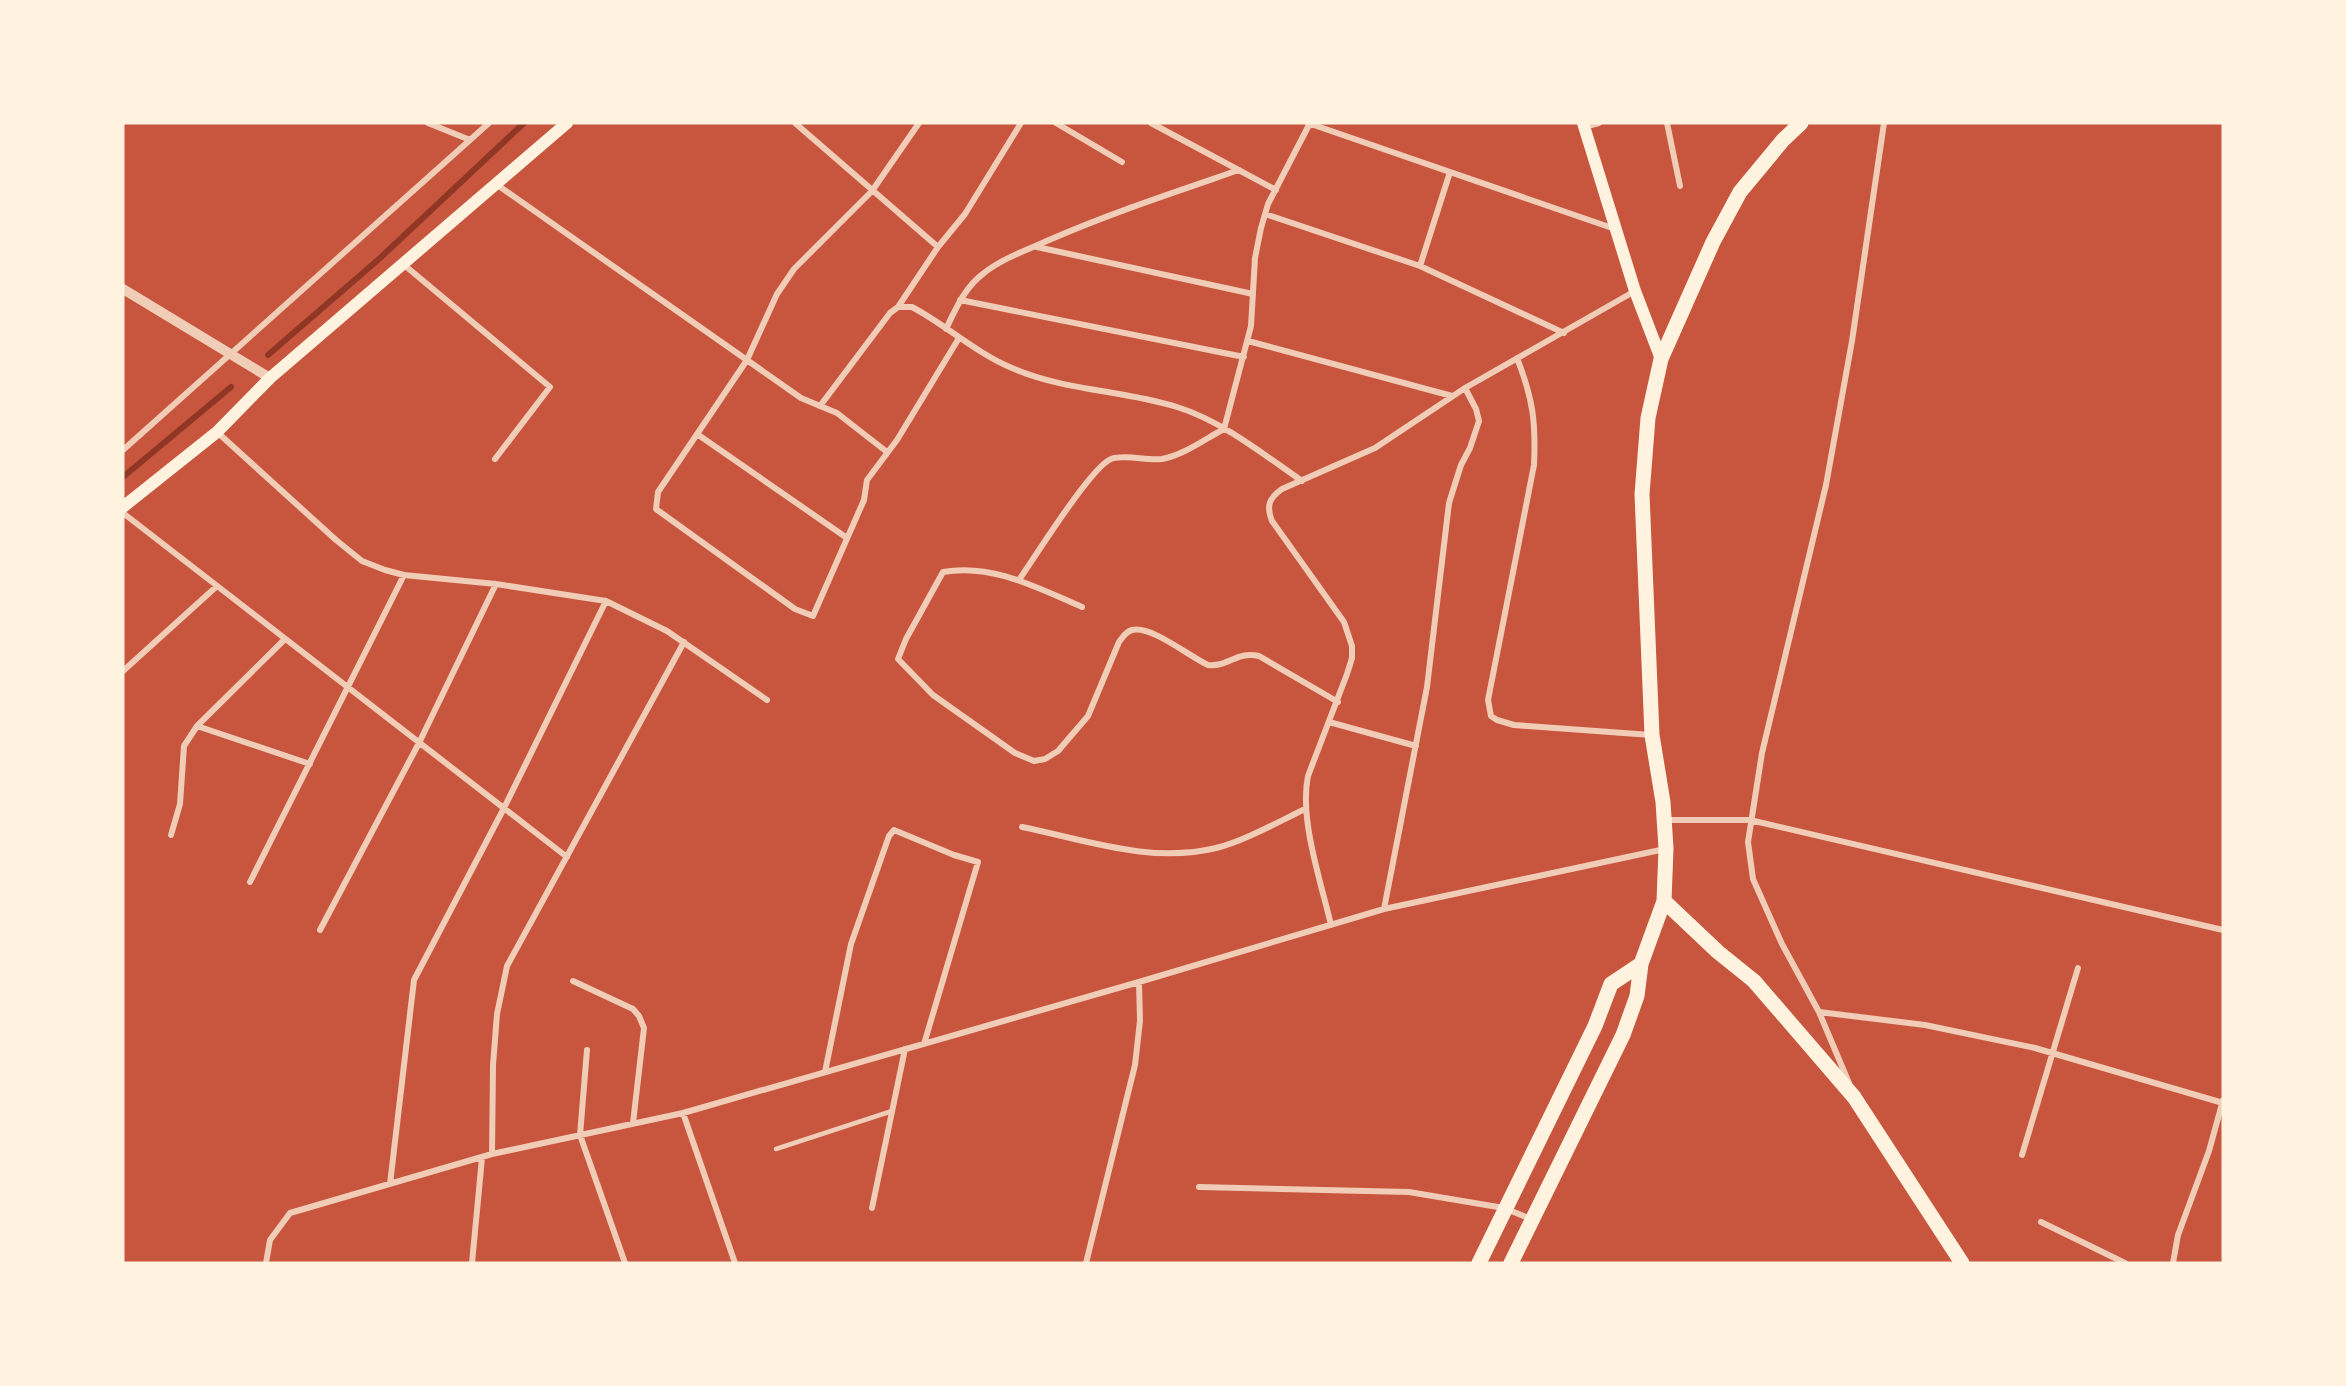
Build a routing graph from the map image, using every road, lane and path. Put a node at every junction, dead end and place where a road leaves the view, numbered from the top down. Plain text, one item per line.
1 (428, 123) edge
2 (489, 123) edge
3 (567, 123) edge
4 (795, 123) edge
5 (919, 123) edge
6 (1022, 123) edge
7 (1056, 123) edge
8 (1151, 123) edge
9 (1309, 123) edge
10 (1599, 123) edge
11 (1667, 123) edge
12 (1884, 123) edge
13 (1583, 125) edge
14 (1793, 126) edge
15 (470, 140) junction
16 (1122, 162) dead end
17 (1239, 170) junction
18 (1450, 172) junction
19 (496, 184) junction
20 (1680, 186) dead end
21 (1276, 190) junction
22 (872, 191) junction
23 (1265, 214) junction
24 (1615, 229) junction
25 (1035, 246) junction
26 (938, 247) junction
27 (403, 264) junction
28 (1420, 266) junction
29 (123, 289) edge
30 (1635, 291) junction
31 (1253, 294) junction
32 (960, 300) junction
33 (898, 307) junction
34 (946, 329) junction
35 (1564, 333) junction
36 (960, 338) junction
37 (1248, 341) junction
38 (232, 355) junction
39 (1244, 357) junction
40 (1517, 358) junction
41 (1661, 359) junction
42 (747, 360) junction
43 (270, 378) junction
44 (1465, 388) junction
45 (1452, 396) junction
46 (820, 406) junction
47 (1224, 429) junction
48 (217, 432) junction
49 (697, 434) junction
50 (123, 450) edge
51 (887, 452) junction
52 (495, 459) dead end
53 (1302, 481) junction
54 (123, 507) edge
55 (123, 513) edge
56 (847, 538) junction
57 (404, 575) junction
58 (1019, 580) junction
59 (496, 585) junction
60 (217, 586) junction
61 (606, 601) junction
62 (1082, 607) dead end
63 (285, 639) junction
64 (684, 642) junction
65 (123, 671) edge
66 (349, 688) junction
67 (767, 700) dead end
68 (1338, 702) junction
69 (1329, 722) junction
70 (197, 726) junction
71 (1652, 735) junction
72 (419, 743) junction
73 (1416, 746) junction
74 (310, 764) junction
75 (504, 808) junction
76 (1305, 809) junction
77 (1664, 820) junction
78 (1750, 820) junction
79 (1022, 827) dead end
80 (171, 835) dead end
81 (1665, 848) junction
82 (567, 857) junction
83 (250, 882) dead end
84 (1664, 901) junction
85 (1384, 909) junction
86 (1331, 925) junction
87 (320, 930) dead end
88 (2223, 930) edge
89 (1641, 964) junction
90 (2078, 968) dead end
91 (573, 981) dead end
92 (1139, 982) junction
93 (1819, 1012) junction
94 (924, 1044) junction
95 (905, 1049) junction
96 (587, 1050) dead end
97 (2053, 1053) junction
98 (825, 1072) junction
99 (1854, 1097) junction
100 (2223, 1102) edge
101 (892, 1111) junction
102 (683, 1113) junction
103 (633, 1123) junction
104 (580, 1135) junction
105 (776, 1149) dead end
106 (492, 1154) junction
107 (2022, 1155) dead end
108 (482, 1158) junction
109 (390, 1185) junction
110 (1199, 1187) dead end
111 (872, 1208) dead end
112 (1504, 1208) junction
113 (1531, 1219) junction
114 (2042, 1222) dead end
115 (266, 1263) edge
116 (472, 1263) edge
117 (625, 1263) edge
118 (735, 1263) edge
119 (1086, 1263) edge
120 (1479, 1263) edge
121 (1511, 1263) edge
122 (1962, 1263) edge
123 (2125, 1263) edge
124 (2173, 1263) edge

1 - 15 street
2 - 15 street
3 - 19 main road
4 - 22 street
5 - 22 street
6 - 26 street
7 - 16 street
8 - 17 street
9 - 18 street
9 - 21 street
10 - 13 street
11 - 20 street
12 - 78 street
13 - 24 main road
14 - 41 main road
15 - 38 street
17 - 21 street
17 - 25 street
18 - 24 street
18 - 28 street
19 - 27 main road
19 - 42 street
21 - 23 street
22 - 26 street
22 - 42 street
23 - 28 street
23 - 31 street
24 - 30 main road
25 - 31 street
25 - 32 street
26 - 33 street
27 - 43 main road
27 - 52 street
28 - 35 street
29 - 38 street
30 - 35 street
30 - 41 main road
31 - 37 street
32 - 34 street
32 - 39 street
33 - 34 street
33 - 46 street
34 - 36 street
35 - 40 street
36 - 47 street
36 - 51 street
37 - 39 street
37 - 45 street
38 - 43 street
38 - 50 street
39 - 47 street
40 - 44 street
40 - 71 street
41 - 71 main road
42 - 46 street
42 - 49 street
43 - 48 main road
44 - 45 street
44 - 73 street
45 - 53 street
46 - 51 street
47 - 53 street
47 - 58 street
48 - 54 main road
48 - 57 street
49 - 56 street
49 - 56 street
51 - 56 street
53 - 68 street
55 - 60 street
57 - 59 street
57 - 66 street
58 - 62 street
58 - 68 street
59 - 61 street
59 - 72 street
60 - 63 street
60 - 65 street
61 - 64 street
61 - 75 street
63 - 66 street
63 - 70 street
64 - 67 street
64 - 82 street
66 - 72 street
66 - 74 street
68 - 69 street
69 - 73 street
69 - 76 street
70 - 74 street
70 - 80 street
71 - 77 main road
72 - 75 street
72 - 87 street
73 - 85 street
74 - 83 street
75 - 82 street
75 - 109 street
76 - 79 street
76 - 86 street
77 - 78 street
77 - 81 main road
78 - 88 street
78 - 93 street
81 - 84 main road
81 - 85 street
82 - 106 street
84 - 89 main road
84 - 99 main road
85 - 86 street
86 - 92 street
89 - 112 main road
89 - 113 main road
90 - 97 street
91 - 103 street
92 - 94 street
92 - 119 street
93 - 97 street
93 - 99 street
94 - 95 street
94 - 98 street
95 - 98 street
95 - 101 street
96 - 104 street
97 - 100 street
97 - 107 street
98 - 102 street
99 - 122 main road
100 - 124 street
101 - 105 lane
101 - 111 street
102 - 103 street
102 - 118 street
103 - 104 street
104 - 106 street
104 - 117 street
106 - 108 street
108 - 109 street
108 - 116 street
109 - 115 street
110 - 112 street
112 - 113 street
112 - 120 main road
113 - 121 main road
114 - 123 street

